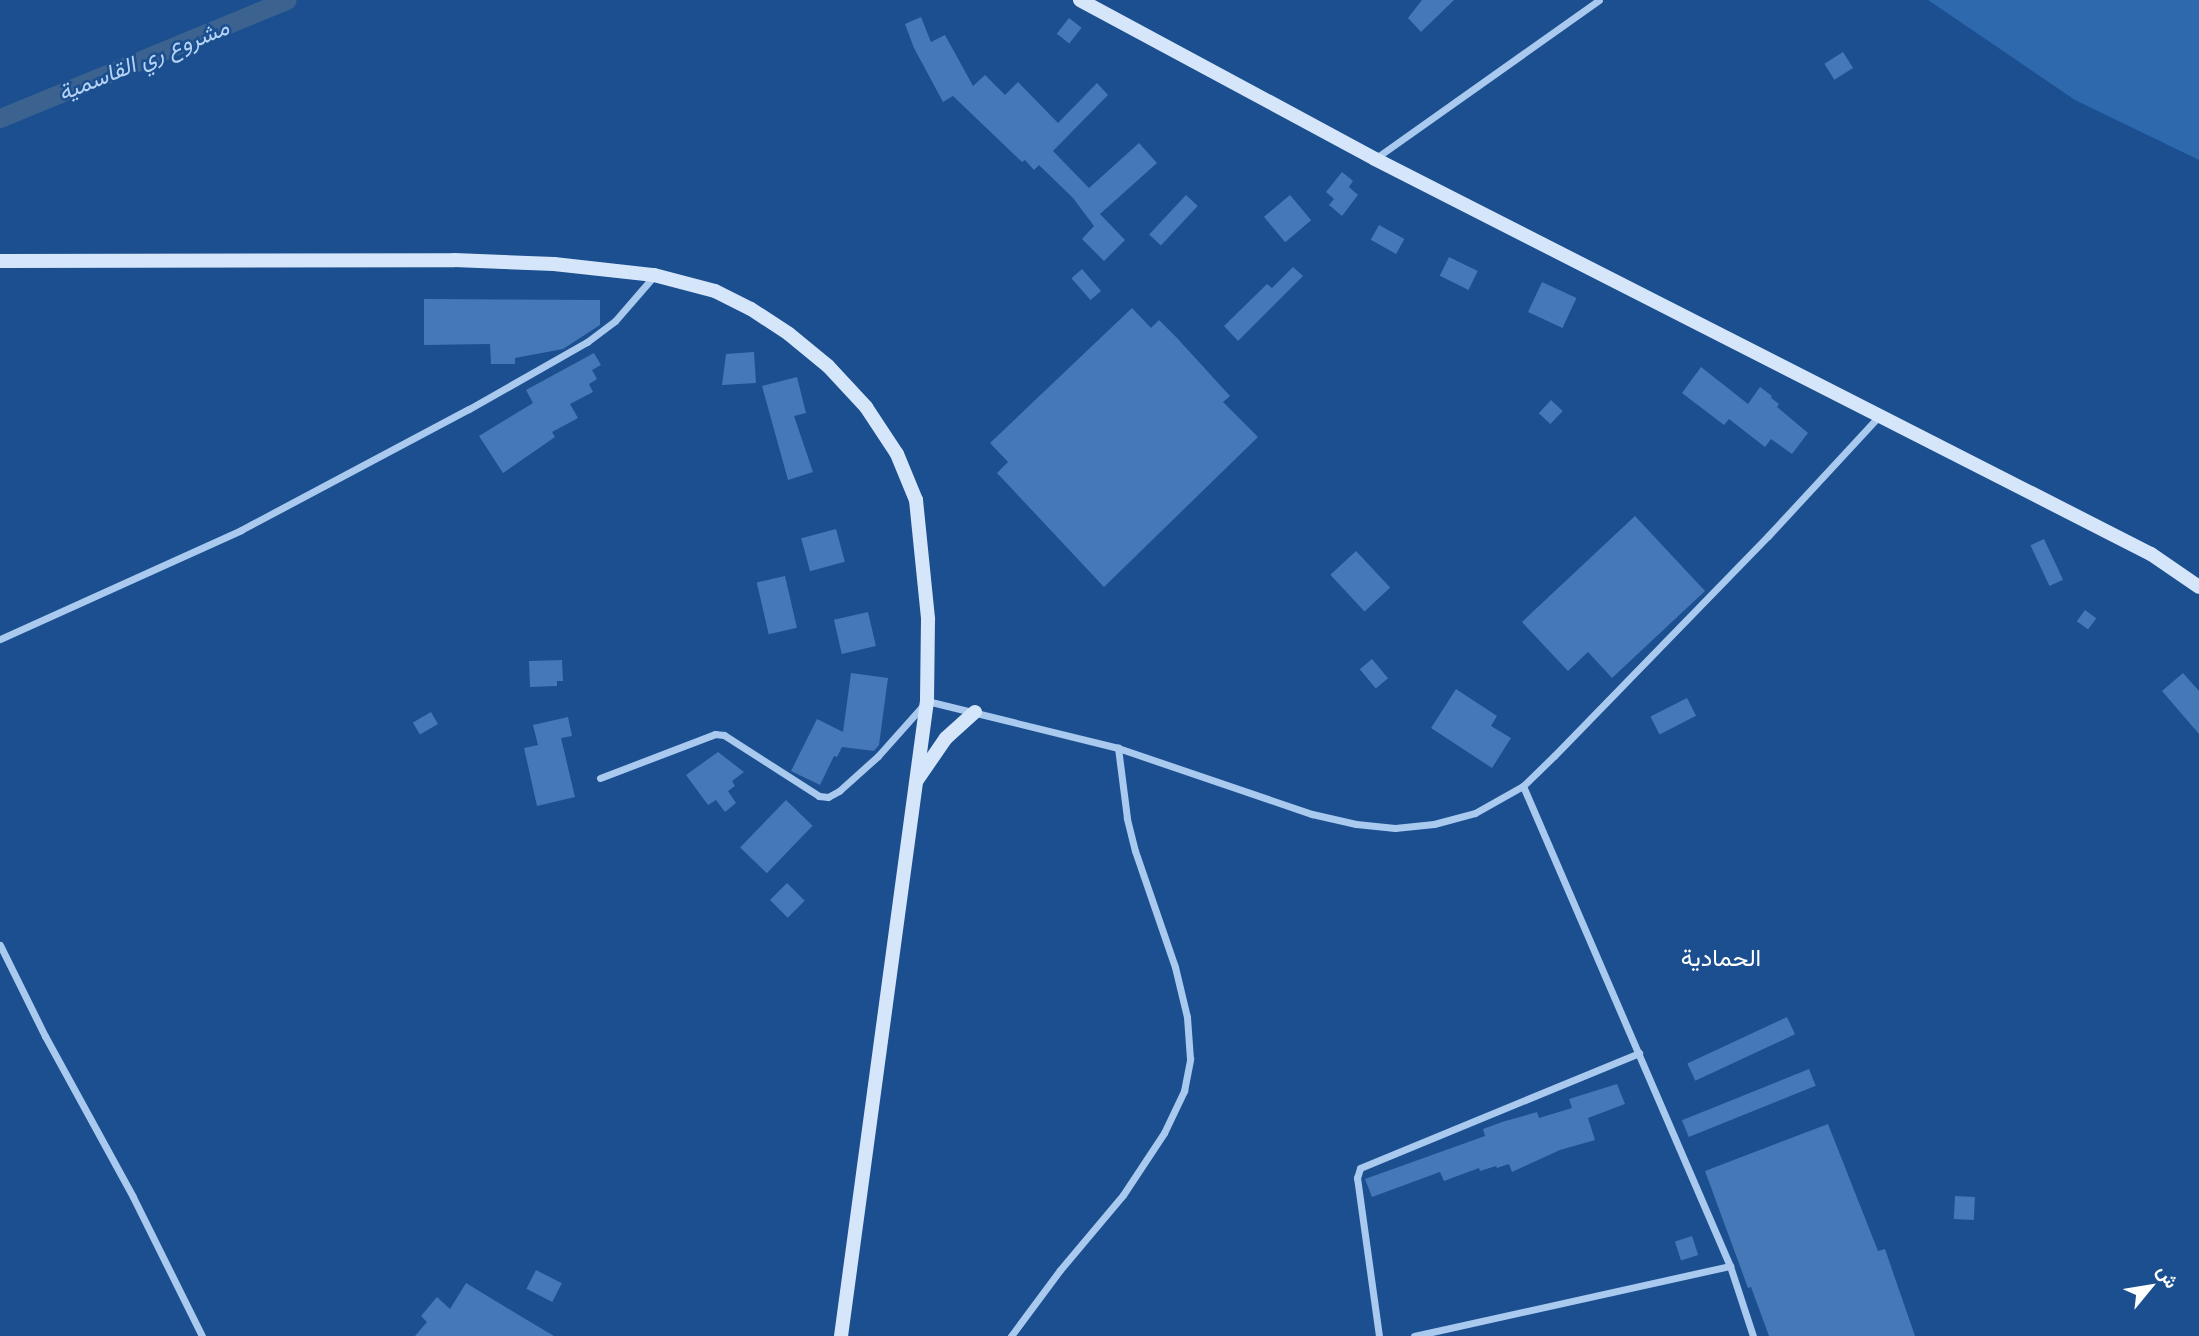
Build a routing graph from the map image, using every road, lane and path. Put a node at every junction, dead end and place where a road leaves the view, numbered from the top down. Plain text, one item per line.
1 (1080, 0) edge
2 (1599, 0) edge
3 (1375, 159) junction
4 (0, 261) edge
5 (654, 275) junction
6 (1881, 414) junction
7 (2199, 587) edge
8 (0, 639) edge
9 (927, 701) junction
10 (975, 712) junction
11 (1118, 748) junction
12 (600, 778) dead end
13 (914, 784) junction
14 (1523, 786) junction
15 (0, 945) edge
16 (1639, 1053) junction
17 (1730, 1266) junction
18 (202, 1336) edge
19 (841, 1336) edge
20 (1011, 1336) edge
21 (1379, 1336) edge
22 (1414, 1336) edge
23 (1753, 1336) edge

1 - 3 main road
2 - 3 street
3 - 6 main road
4 - 5 main road
5 - 8 street
5 - 9 main road
6 - 7 main road
6 - 14 street
9 - 10 street
9 - 12 street
9 - 13 main road
10 - 11 street
10 - 13 main road
11 - 14 street
11 - 20 street
13 - 19 main road
14 - 16 street
15 - 18 street
16 - 17 street
16 - 21 street
17 - 22 street
17 - 23 street

